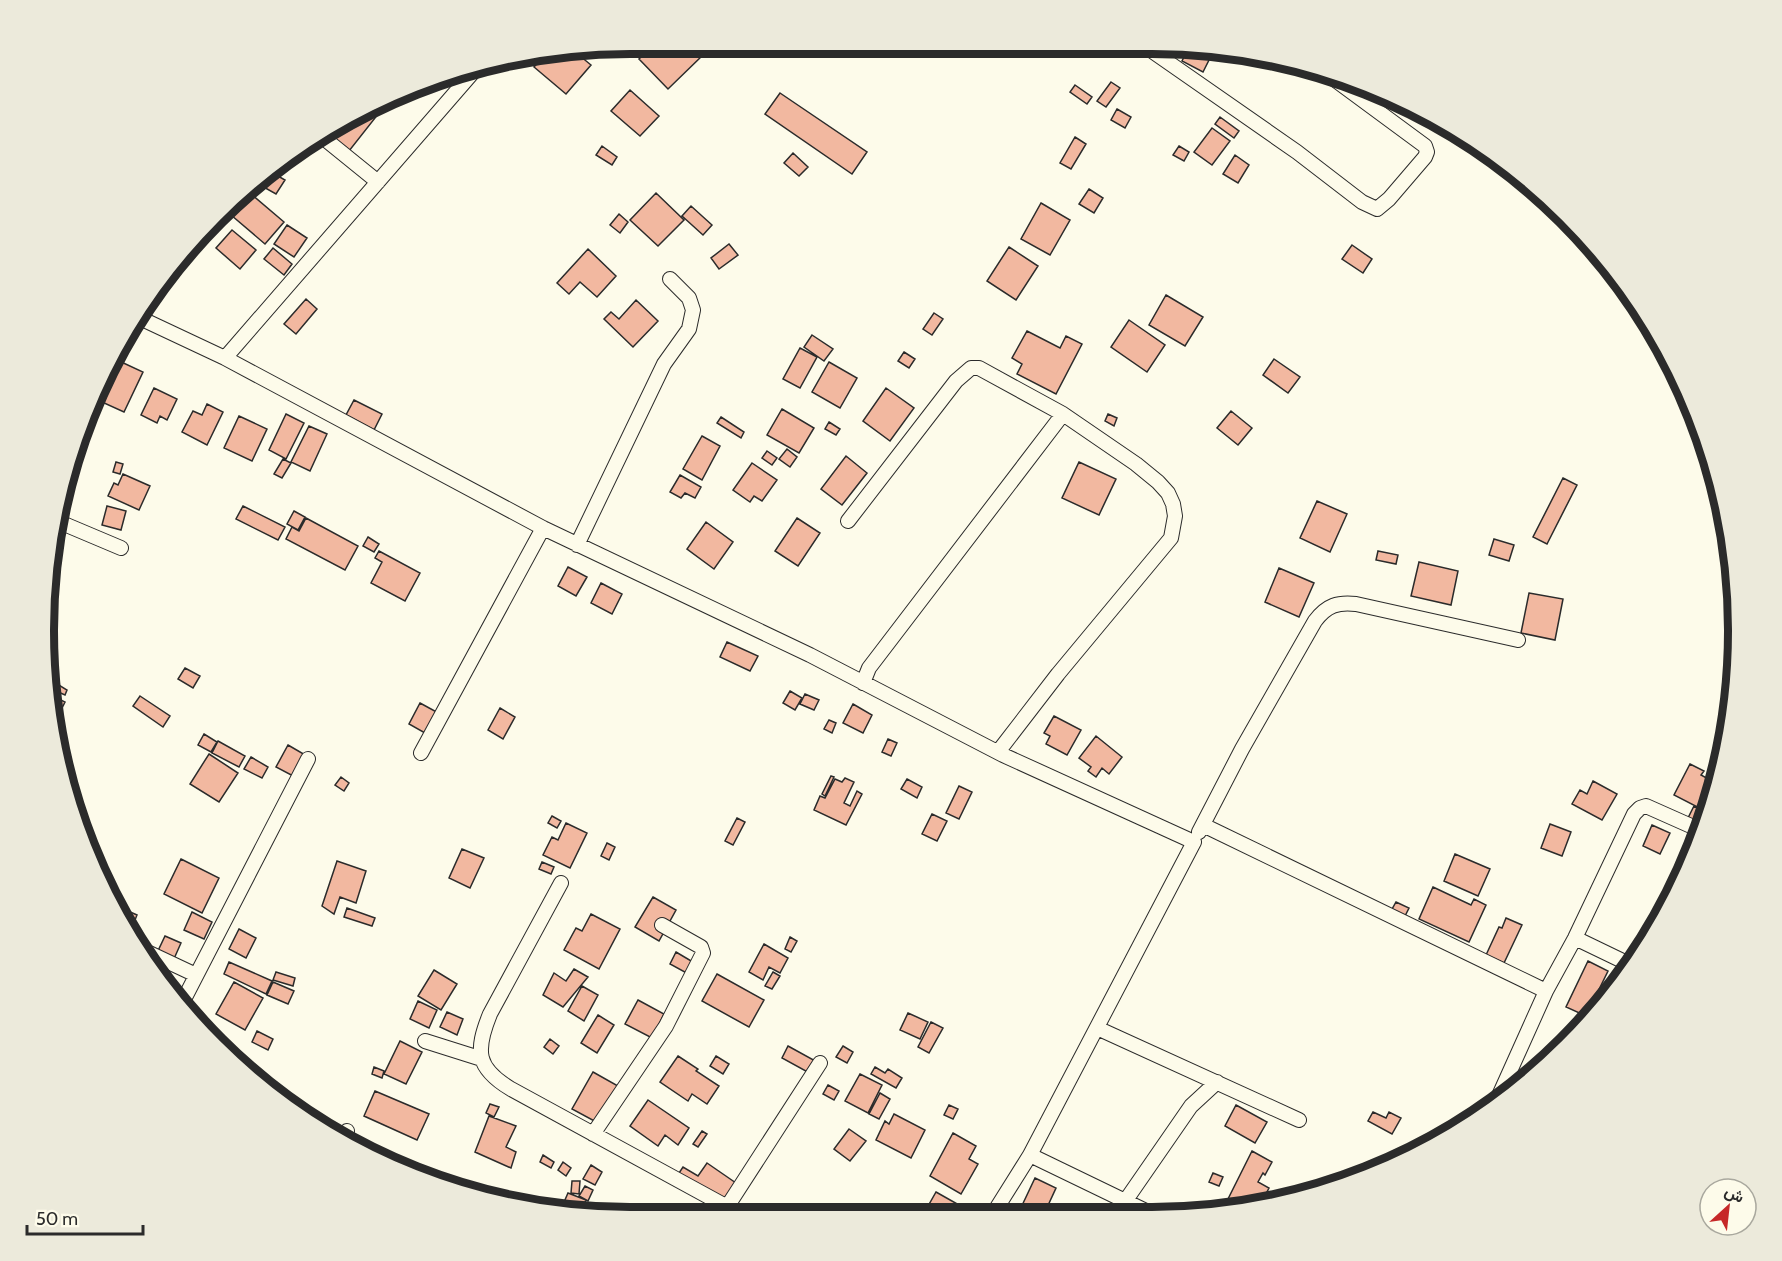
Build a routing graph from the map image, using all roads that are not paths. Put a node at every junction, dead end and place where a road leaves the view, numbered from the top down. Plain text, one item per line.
1 (1157, 54) edge
2 (468, 78) edge
3 (1348, 89) edge
4 (327, 141) edge
5 (378, 182) junction
6 (670, 279) dead end
7 (145, 320) edge
8 (225, 358) junction
9 (1063, 414) junction
10 (848, 521) dead end
11 (64, 524) edge
12 (543, 528) junction
13 (577, 545) junction
14 (121, 548) dead end
15 (1518, 640) dead end
16 (863, 682) junction
17 (998, 752) junction
18 (421, 753) dead end
19 (308, 759) dead end
20 (1203, 825) junction
21 (1693, 826) edge
22 (1194, 842) junction
23 (561, 883) dead end
24 (662, 925) dead end
25 (1575, 938) junction
26 (154, 955) edge
27 (1623, 961) edge
28 (196, 975) junction
29 (1546, 992) junction
30 (185, 996) edge
31 (1097, 1028) junction
32 (425, 1041) dead end
33 (482, 1059) junction
34 (820, 1063) dead end
35 (1217, 1082) junction
36 (1503, 1087) edge
37 (1299, 1120) dead end
38 (593, 1134) junction
39 (1030, 1155) junction
40 (1126, 1200) junction
41 (727, 1207) joint
42 (997, 1207) edge
43 (1139, 1207) edge

1 - 3 street
2 - 5 street
4 - 5 street
5 - 8 street
6 - 13 street
7 - 8 street
8 - 12 street
9 - 10 street
9 - 16 street
9 - 17 street
11 - 14 street
12 - 13 street
12 - 18 street
13 - 16 street
15 - 20 street
16 - 17 street
17 - 22 street
19 - 28 street
20 - 22 street
20 - 29 street
21 - 25 street
22 - 31 street
23 - 33 street
24 - 38 street
25 - 27 street
25 - 29 street
26 - 28 street
28 - 30 street
29 - 36 street
31 - 35 street
31 - 39 street
32 - 33 street
33 - 38 street
34 - 41 street
35 - 37 street
35 - 40 street
38 - 41 street
39 - 40 street
39 - 42 street
40 - 43 street

